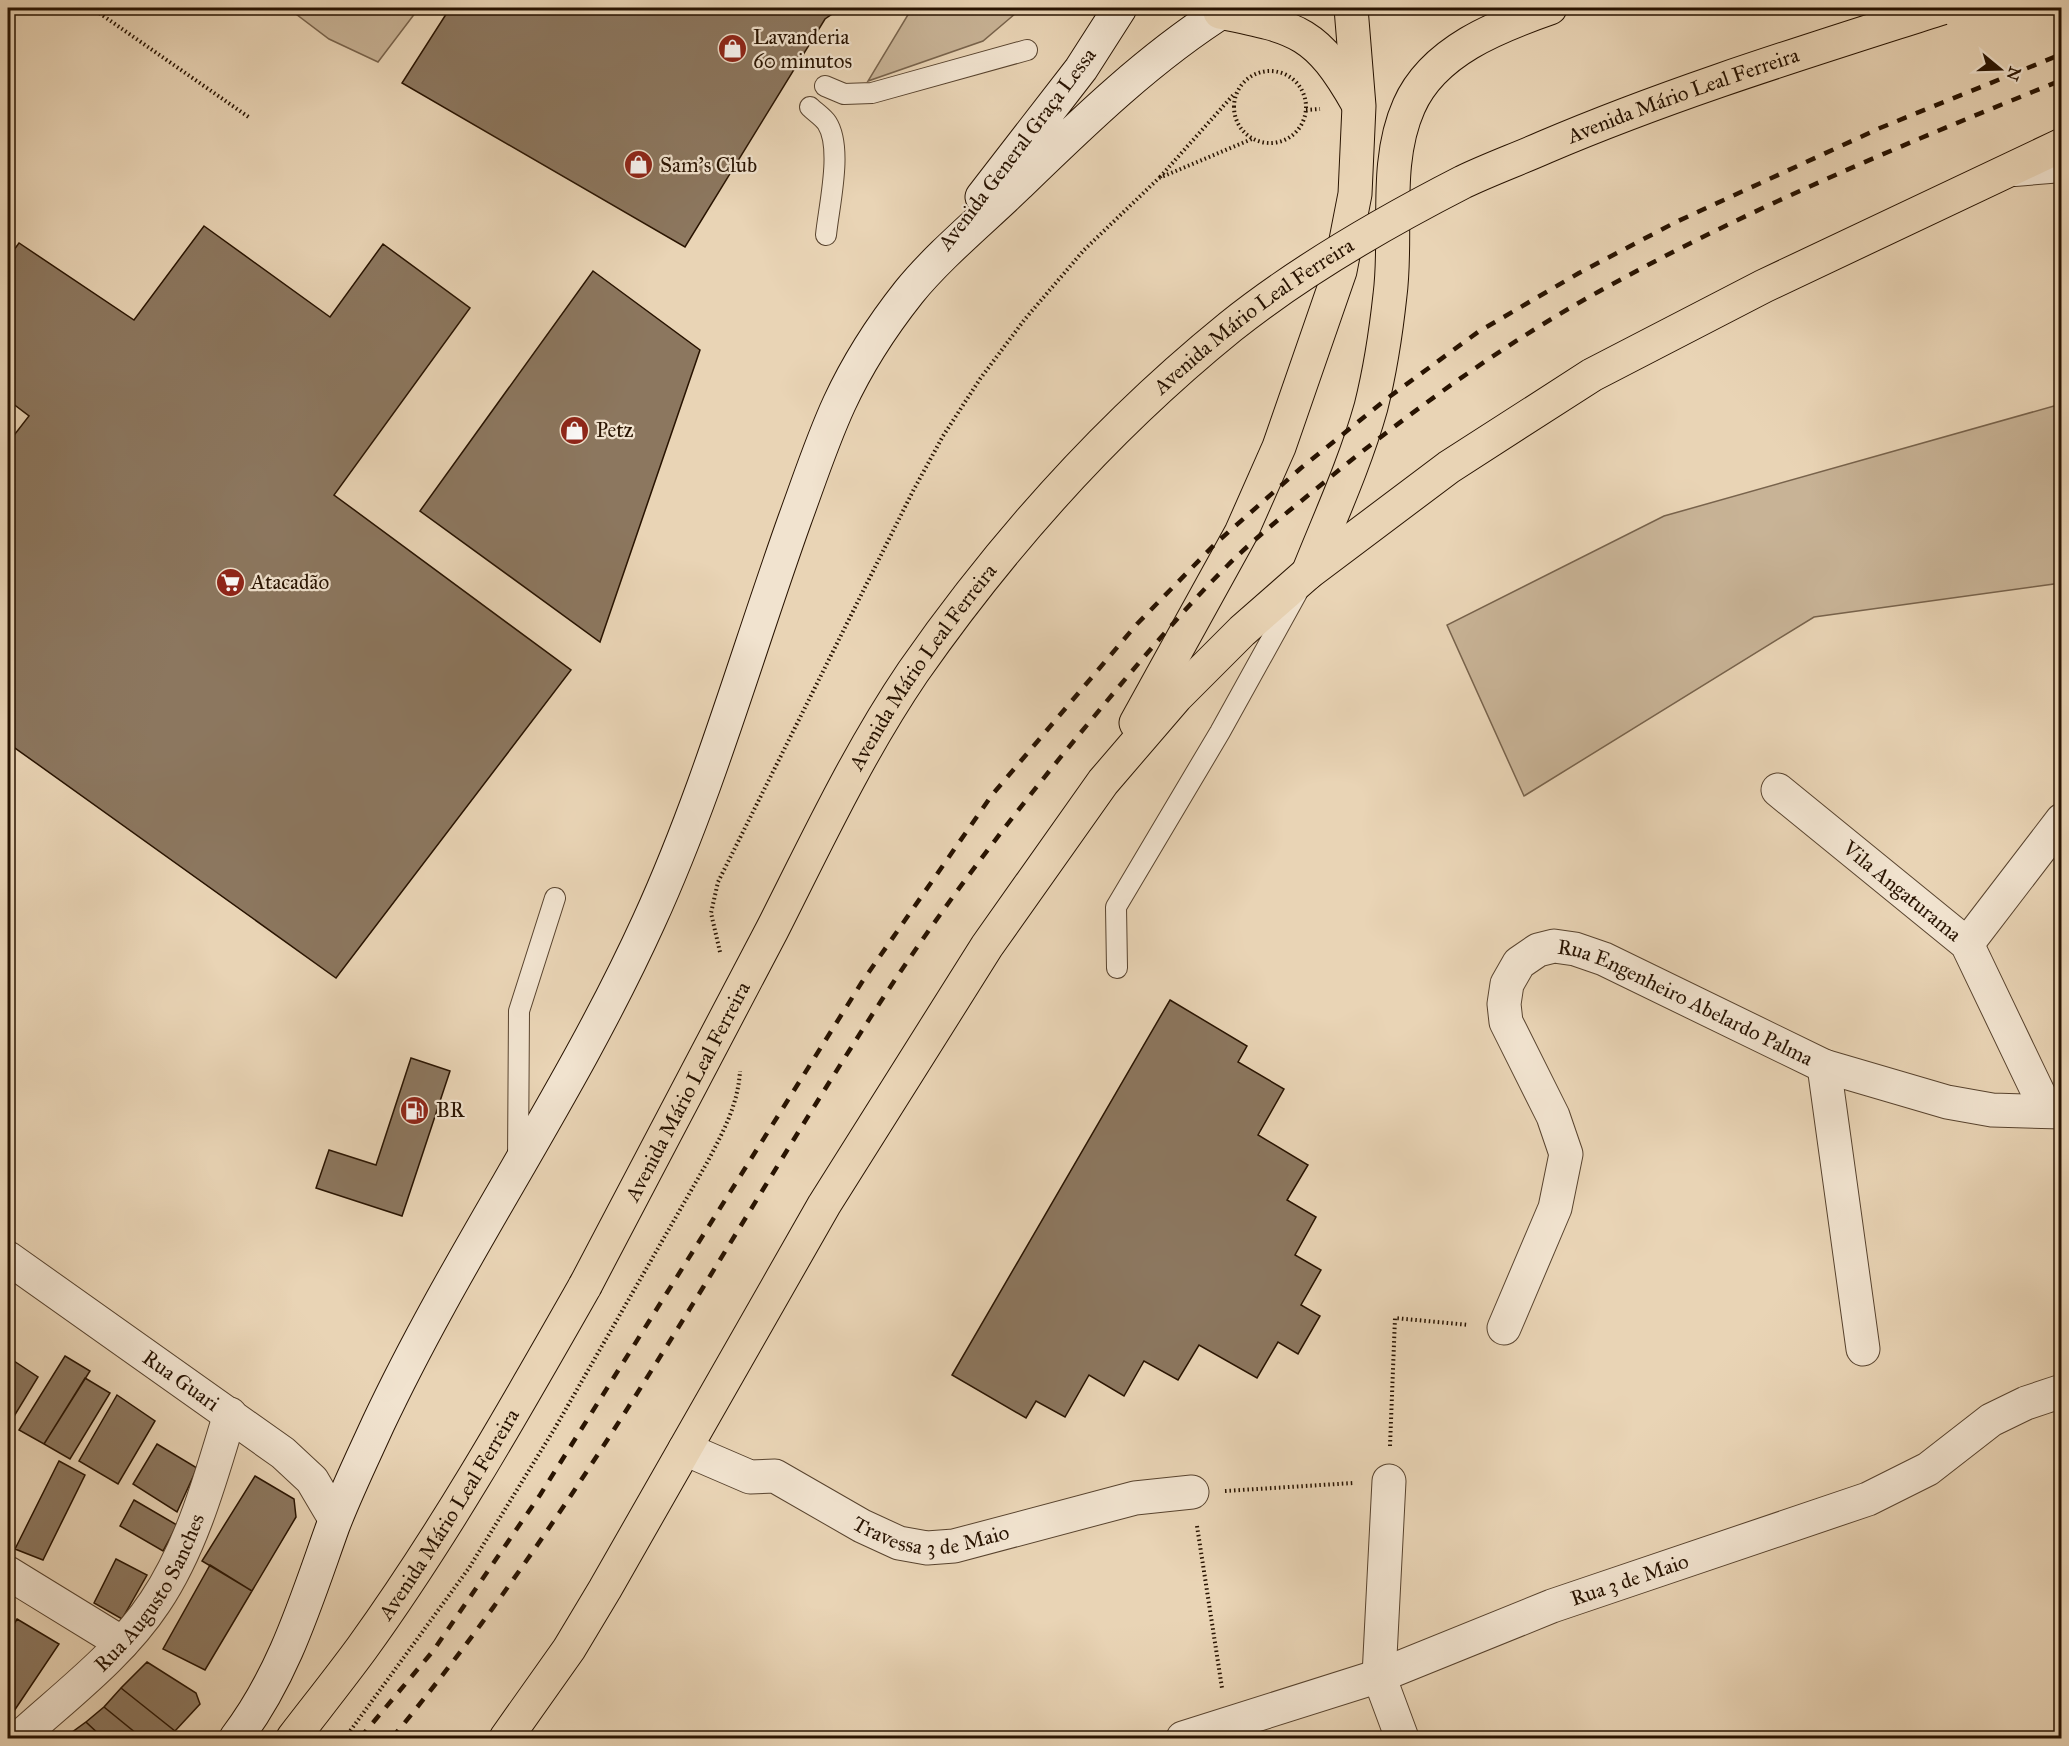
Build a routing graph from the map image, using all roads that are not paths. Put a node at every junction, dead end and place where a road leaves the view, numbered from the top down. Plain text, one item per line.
1 (1120, 8) edge
2 (1351, 8) edge
3 (1550, 8) edge
4 (1942, 8) edge
5 (1224, 10) edge
6 (1027, 50) dead end
7 (825, 86) dead end
8 (1359, 106) junction
9 (810, 107) dead end
10 (2061, 145) edge
11 (2061, 172) edge
12 (1986, 178) junction
13 (826, 235) dead end
14 (912, 289) junction
15 (1308, 573) junction
16 (1103, 782) junction
17 (1778, 790) dead end
18 (2061, 820) edge
19 (555, 898) dead end
20 (1967, 944) junction
21 (1117, 968) dead end
22 (1824, 1066) junction
23 (2054, 1112) edge
24 (518, 1165) junction
25 (8, 1258) edge
26 (1504, 1328) road end
27 (1863, 1349) dead end
28 (2061, 1391) edge
29 (230, 1414) junction
30 (685, 1449) junction
31 (1389, 1481) road end
32 (1192, 1492) road end
33 (336, 1519) junction
34 (8, 1573) edge
35 (122, 1643) junction
36 (1380, 1676) junction
37 (514, 1733) edge
38 (19, 1738) edge
39 (236, 1738) edge
40 (293, 1738) edge
41 (1183, 1738) edge
42 (1401, 1738) edge

1 - 14 street, Avenida General Graça Lessa
2 - 8 highway
3 - 15 highway
4 - 40 highway, Avenida Mário Leal Ferreira, bridge
5 - 8 highway
5 - 14 street
6 - 7 lane
8 - 16 highway
9 - 13 lane
10 - 12 highway
11 - 12 lane
12 - 15 highway
14 - 24 street
15 - 16 highway
15 - 21 lane
16 - 30 highway
17 - 20 street, Vila Angaturama
18 - 20 street
19 - 24 lane
20 - 23 street, Vila Angaturama
22 - 23 street, Rua Engenheiro Abelardo Palma
22 - 26 street, Rua Engenheiro Abelardo Palma
22 - 27 street
24 - 33 street
25 - 29 street, Rua Guari
28 - 36 street, Rua 3 de Maio
29 - 33 street, Rua Guari
29 - 35 street, Rua Augusto Sanches
30 - 32 street, Travessa 3 de Maio
30 - 37 highway
31 - 36 street
33 - 39 street
34 - 35 street
35 - 38 street, Rua Augusto Sanches
36 - 41 street, Rua 3 de Maio
36 - 42 street

